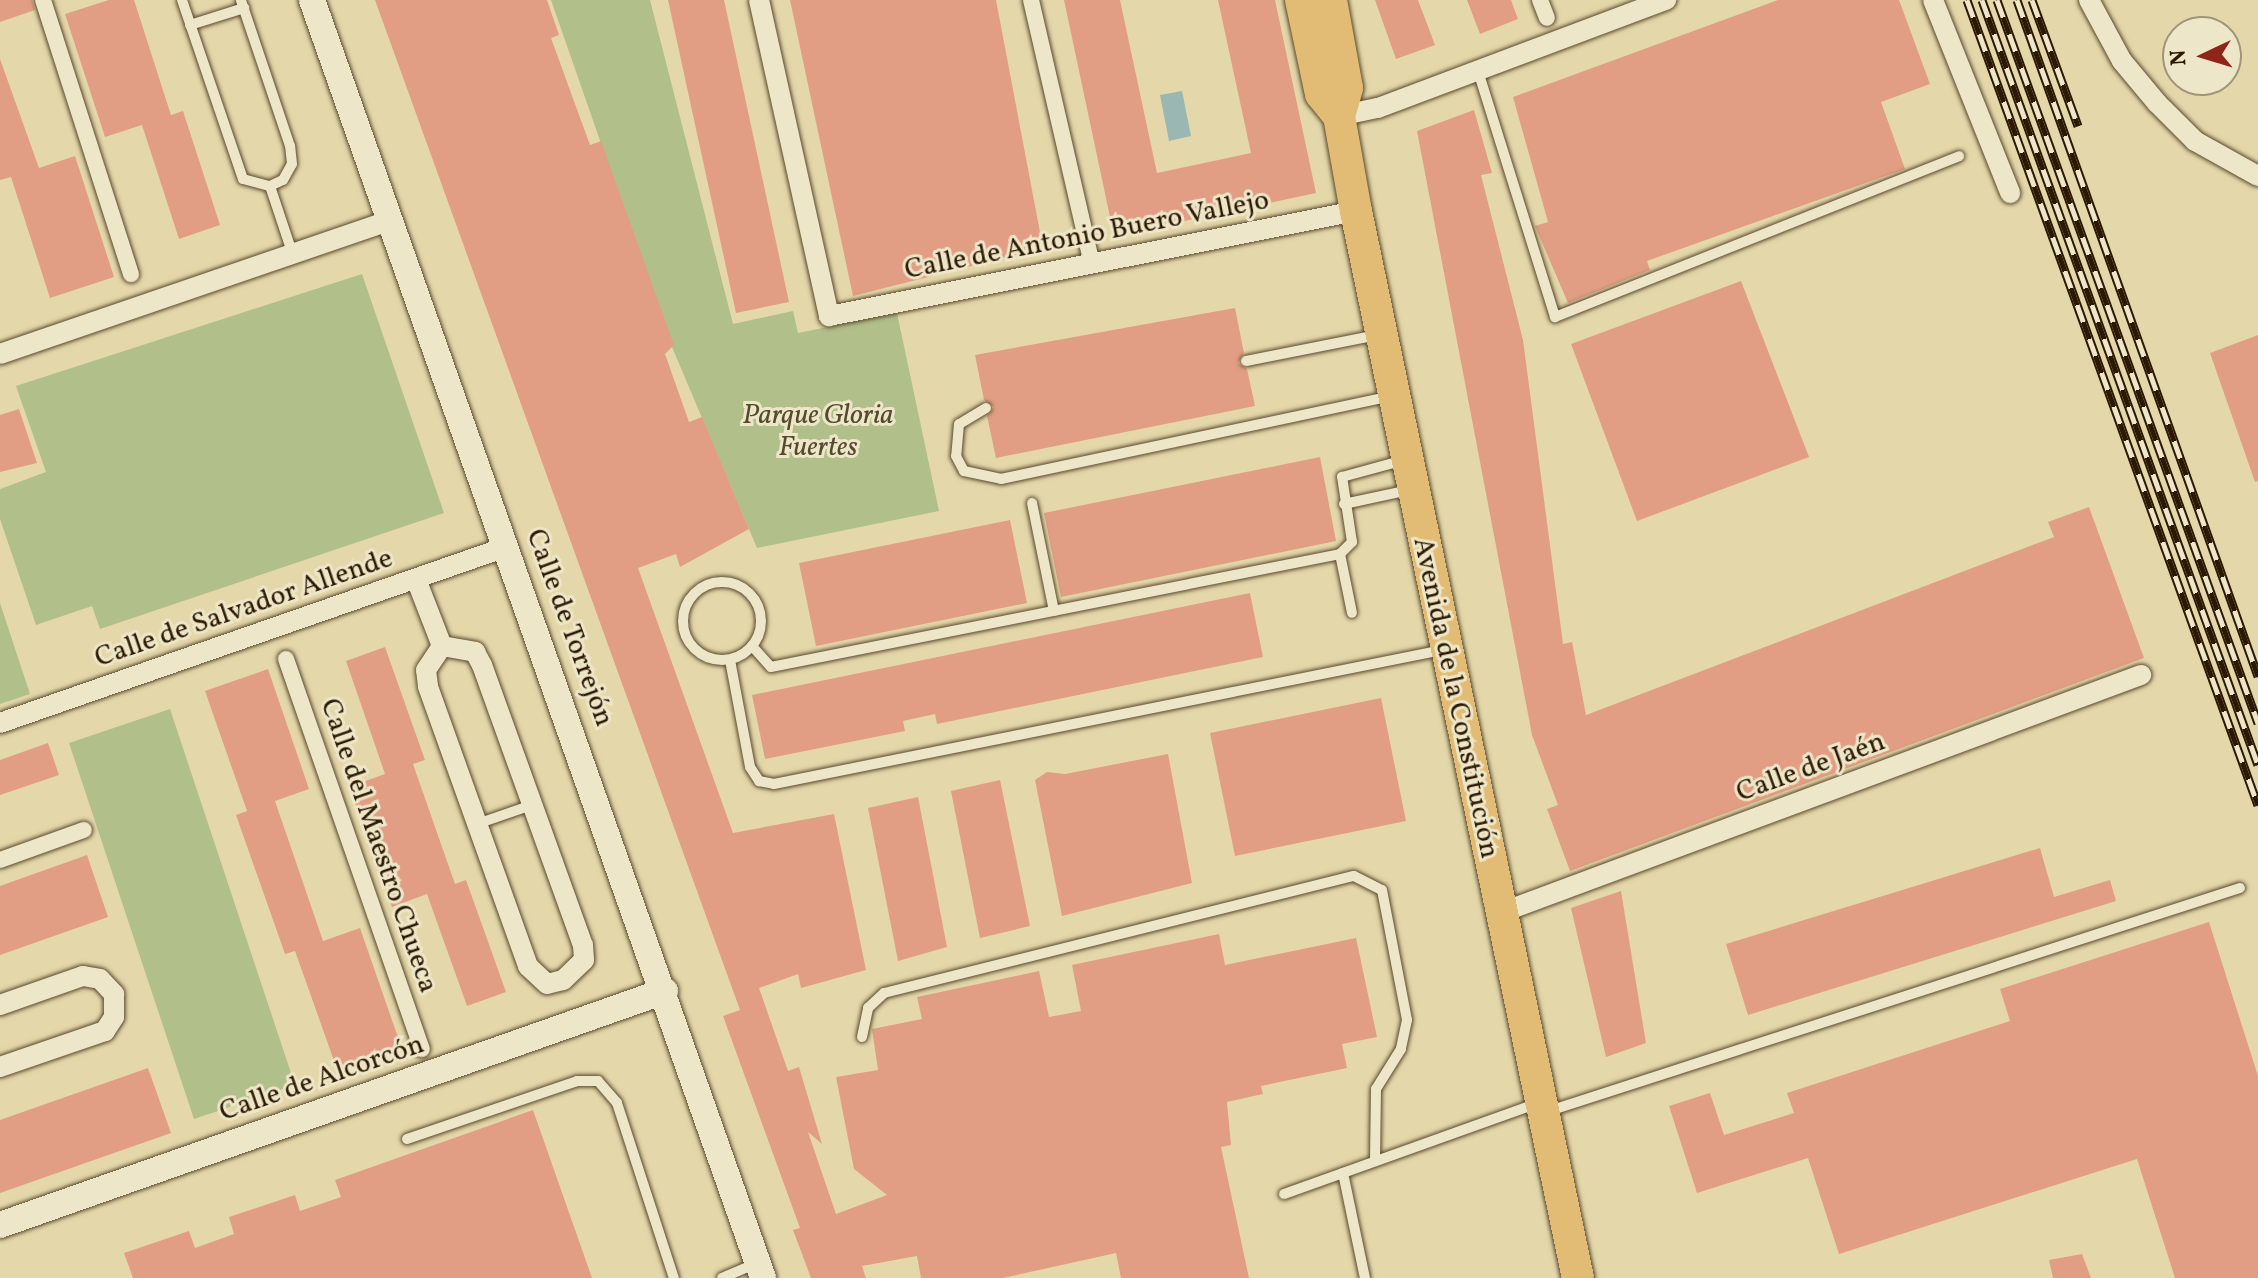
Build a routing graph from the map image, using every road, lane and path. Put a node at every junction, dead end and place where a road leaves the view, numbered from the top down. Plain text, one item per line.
1 (43, 0) edge
2 (182, 0) edge
3 (312, 0) edge
4 (759, 0) edge
5 (1031, 0) edge
6 (1301, 0) edge
7 (1331, 0) edge
8 (1540, 0) edge
9 (1666, 0) edge
10 (1933, 0) edge
11 (2089, 0) edge
12 (242, 4) edge
13 (1547, 18) dead end
14 (190, 25) junction
15 (1478, 71) junction
16 (1339, 116) junction
17 (1959, 156) dead end
18 (2258, 176) edge
19 (270, 186) junction
20 (2010, 193) dead end
21 (1356, 211) junction
22 (391, 220) junction
23 (293, 255) junction
24 (1092, 264) junction
25 (131, 274) dead end
26 (1380, 334) junction
27 (0, 354) edge
28 (1246, 361) dead end
29 (1393, 396) junction
30 (986, 408) dead end
31 (1410, 475) junction
32 (1032, 503) dead end
33 (1344, 504) junction
34 (506, 547) junction
35 (1340, 554) junction
36 (416, 579) junction
37 (1054, 611) junction
38 (1352, 613) dead end
39 (442, 646) junction
40 (752, 646) junction
41 (1444, 649) junction
42 (286, 659) dead end
43 (730, 660) junction
44 (2141, 675) dead end
45 (0, 723) edge
46 (532, 805) junction
47 (477, 824) junction
48 (84, 830) dead end
49 (0, 860) edge
50 (2240, 888) dead end
51 (1500, 913) junction
52 (665, 991) junction
53 (0, 1005) edge
54 (862, 1037) dead end
55 (422, 1049) dead end
56 (0, 1067) edge
57 (1543, 1108) junction
58 (407, 1139) dead end
59 (1375, 1161) junction
60 (1343, 1173) junction
61 (1284, 1194) dead end
62 (0, 1225) edge
63 (761, 1270) edge
64 (674, 1278) edge
65 (722, 1278) edge
66 (1365, 1278) edge
67 (1578, 1278) edge

1 - 25 street
2 - 14 lane
3 - 22 street, Calle de Torrejón
4 - 24 street, Calle de Antonio Buero Vallejo
5 - 24 street
6 - 16 main road, Avenida de la Constitución
7 - 16 main road, Avenida de la Constitución
8 - 13 street
9 - 15 street
10 - 20 street
11 - 18 street
12 - 14 lane
12 - 19 lane
14 - 19 lane
15 - 16 street
15 - 17 lane
16 - 21 main road, Avenida de la Constitución
19 - 23 lane
21 - 24 street, Calle de Antonio Buero Vallejo
21 - 26 main road, Avenida de la Constitución
22 - 23 street
22 - 34 street, Calle de Torrejón
23 - 27 street
26 - 28 lane
26 - 29 main road, Avenida de la Constitución
29 - 30 lane
29 - 31 main road, Avenida de la Constitución
31 - 33 lane
31 - 33 lane
31 - 41 main road, Avenida de la Constitución
32 - 37 lane
33 - 35 lane
34 - 36 street, Calle de Salvador Allende
34 - 52 street, Calle de Torrejón
35 - 37 lane
35 - 38 lane
36 - 39 street
36 - 45 street, Calle de Salvador Allende
37 - 40 lane
39 - 46 street
39 - 47 street
40 - 43 lane
40 - 43 lane
41 - 43 lane
41 - 51 main road, Avenida de la Constitución
42 - 55 street, Calle del Maestro Chueca
44 - 51 street, Calle de Jaén
46 - 47 lane
46 - 47 street
48 - 49 street
50 - 57 lane
51 - 57 main road, Avenida de la Constitución
52 - 62 street, Calle de Alcorcón
52 - 63 street, Calle de Torrejón
53 - 56 street
54 - 59 lane
57 - 59 lane
57 - 67 main road, Avenida de la Constitución
58 - 64 lane
59 - 60 lane
60 - 61 lane
60 - 66 lane
63 - 65 lane

